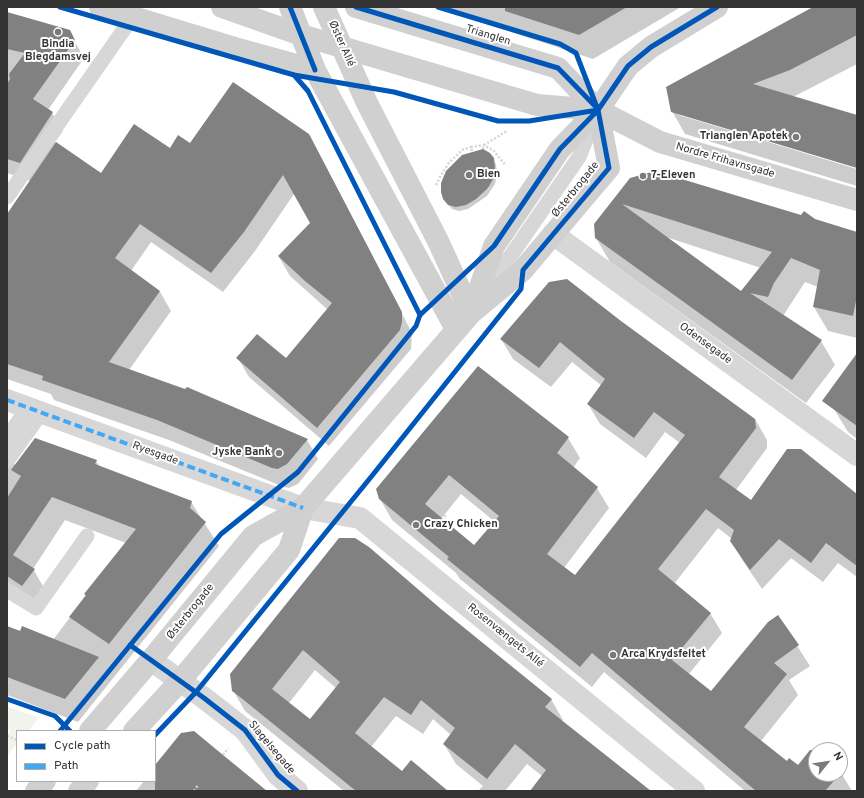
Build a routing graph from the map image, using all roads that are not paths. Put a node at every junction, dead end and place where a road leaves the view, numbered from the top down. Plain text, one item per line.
1 (100, 7) edge
2 (222, 7) edge
3 (290, 7) edge
4 (324, 7) edge
5 (356, 7) edge
6 (717, 7) edge
7 (693, 13) edge
8 (129, 17) junction
9 (301, 35) junction
10 (342, 48) junction
11 (315, 70) junction
12 (598, 110) junction
13 (7, 197) edge
14 (857, 200) edge
15 (553, 234) junction
16 (470, 313) junction
17 (456, 329) junction
18 (7, 400) edge
19 (35, 410) junction
20 (7, 438) edge
21 (857, 455) edge
22 (7, 461) edge
23 (303, 508) junction
24 (86, 536) dead end
25 (7, 590) edge
26 (151, 660) junction
27 (180, 681) junction
28 (91, 730) edge
29 (135, 730) edge
30 (44, 782) edge
31 (87, 782) edge
32 (36, 791) edge
33 (79, 791) edge
34 (297, 791) edge
35 (694, 791) edge

1 - 8 street
2 - 9 street
3 - 9 street
4 - 10 street, Øster Allé
5 - 12 street, Trianglen
6 - 7 street, Østerbrogade
7 - 12 street, Østerbrogade
8 - 11 street
8 - 13 lane
9 - 10 street
9 - 11 street
10 - 12 street
10 - 16 street, Øster Allé
11 - 17 street
12 - 14 street, Nordre Frihavnsgade
12 - 15 street, Østerbrogade
12 - 16 street, Østerbrogade
15 - 16 street, Østerbrogade
15 - 21 street, Odensegade
16 - 17 street, Østerbrogade
17 - 23 street, Østerbrogade
18 - 19 street, Ryesgade
19 - 20 lane
19 - 22 lane
19 - 23 street, Ryesgade
23 - 26 street, Østerbrogade
23 - 27 street, Østerbrogade
23 - 35 street, Rosenvængets Allé
24 - 25 lane
26 - 27 street, Slagelsegade
26 - 28 street, Østerbrogade
27 - 29 street, Østerbrogade
27 - 34 street, Slagelsegade
30 - 32 street
31 - 33 street

